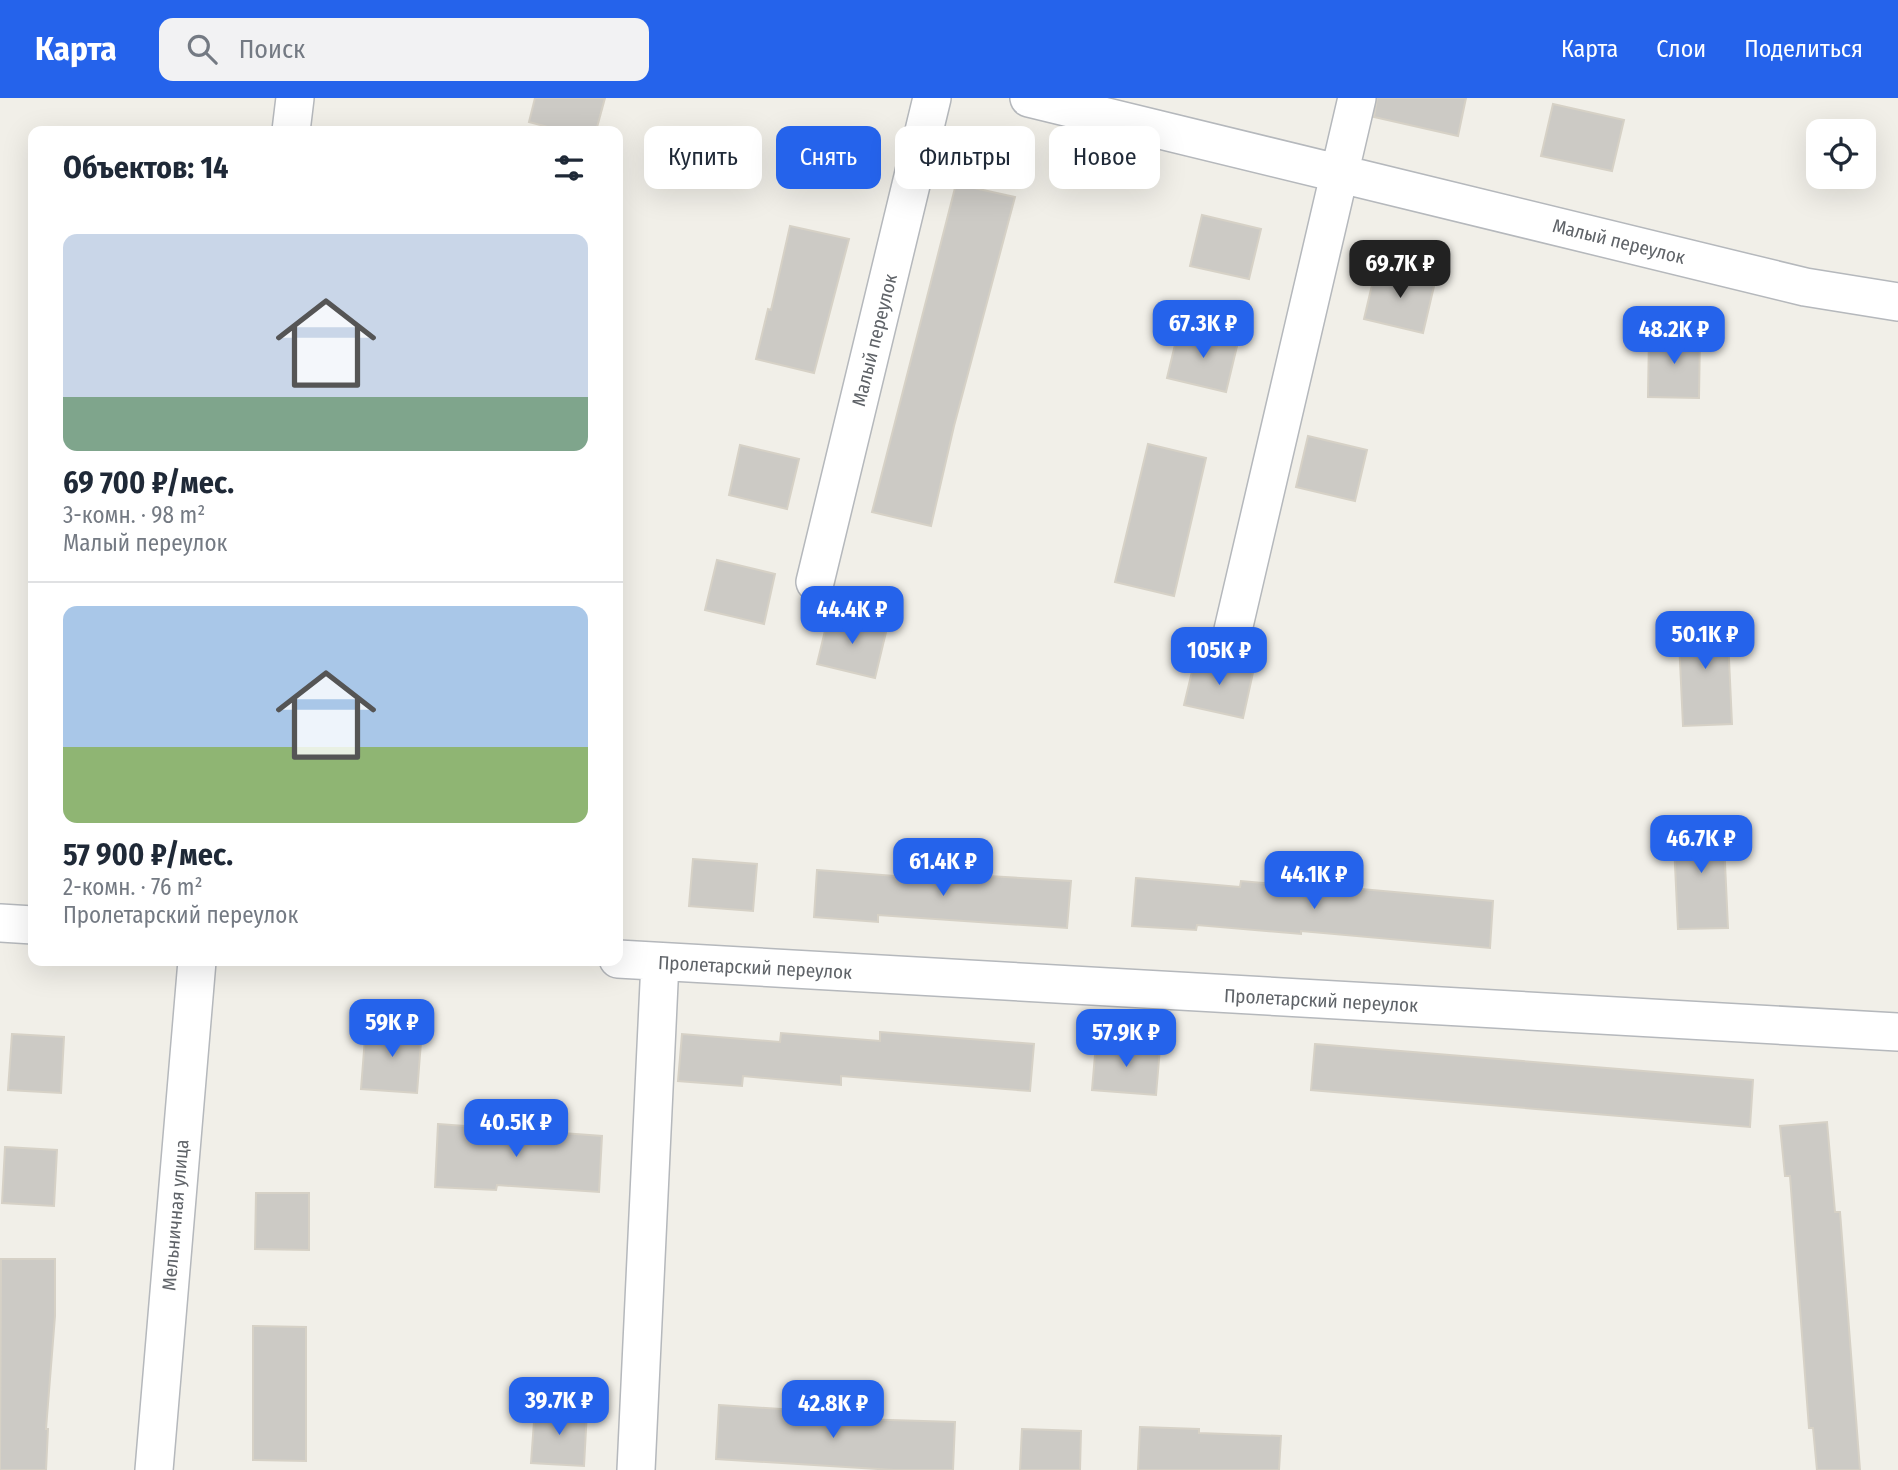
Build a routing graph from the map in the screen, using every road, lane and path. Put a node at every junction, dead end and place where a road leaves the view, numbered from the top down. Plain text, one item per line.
1 (295, 98) edge
2 (932, 98) edge
3 (1029, 98) edge
4 (1357, 98) edge
5 (292, 126) edge
6 (1342, 174) junction
7 (1898, 302) edge
8 (815, 582) dead end
9 (1233, 629) dead end
10 (0, 923) edge
11 (28, 925) edge
12 (623, 959) edge
13 (660, 962) junction
14 (197, 966) edge
15 (1898, 1032) edge
16 (153, 1470) edge
17 (636, 1470) edge

1 - 5 street
2 - 8 street, Малый переулок
3 - 6 street, Малый переулок
4 - 6 street
6 - 7 street, Малый переулок
6 - 9 street
10 - 11 street
12 - 13 street, Пролетарский переулок
13 - 15 street, Пролетарский переулок
13 - 17 street
14 - 16 street, Мельничная улица

